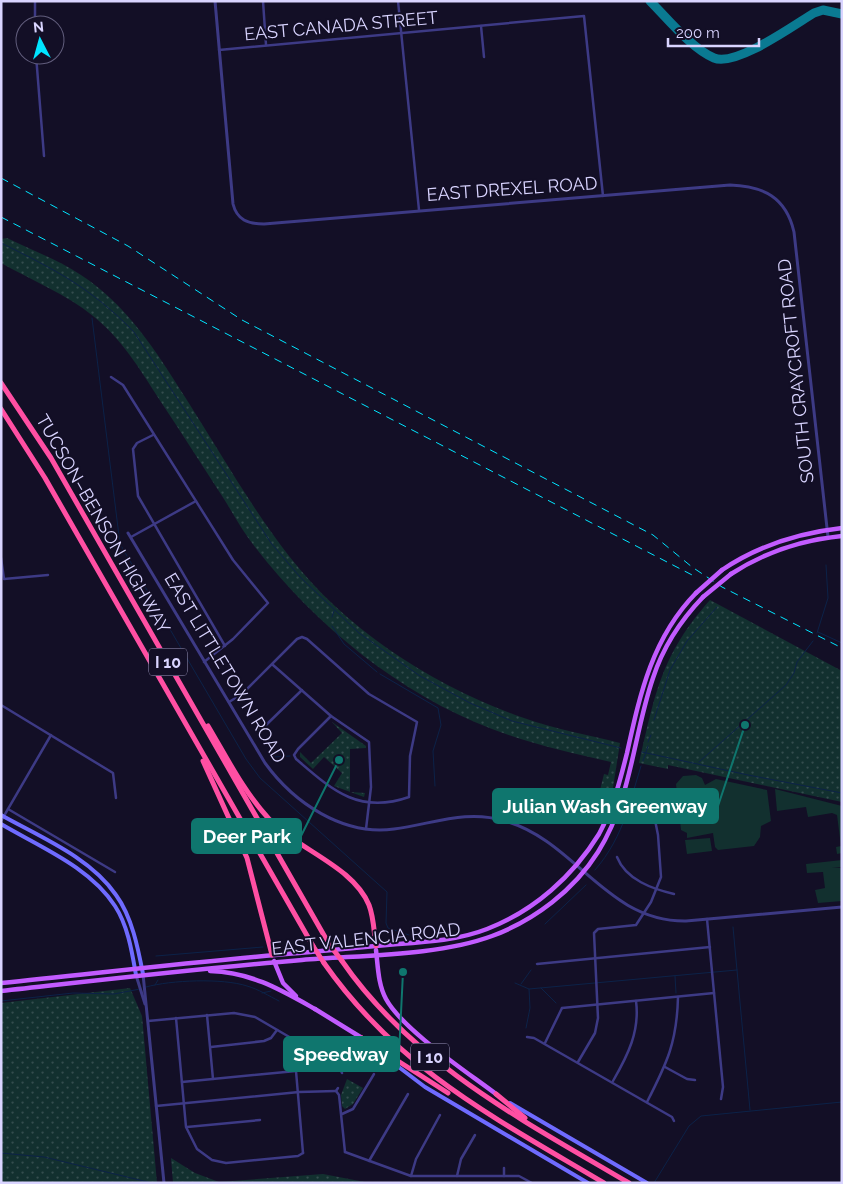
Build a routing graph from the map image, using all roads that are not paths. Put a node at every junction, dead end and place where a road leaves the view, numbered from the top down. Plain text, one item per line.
1 (35, 1) edge
2 (216, 1) edge
3 (263, 1) edge
4 (398, 1) edge
5 (35, 15) edge
6 (481, 26) junction
7 (401, 34) junction
8 (266, 45) junction
9 (219, 50) junction
10 (484, 57) dead end
11 (37, 65) edge
12 (44, 156) dead end
13 (603, 196) junction
14 (781, 204) joint
15 (419, 210) junction
16 (111, 376) dead end
17 (1, 383) edge
18 (1, 409) edge
19 (153, 435) junction
20 (196, 501) junction
21 (154, 524) junction
22 (842, 528) edge
23 (828, 530) junction
24 (129, 535) joint
25 (842, 536) edge
26 (828, 537) junction
27 (1, 558) edge
28 (48, 575) dead end
29 (153, 637) junction
30 (225, 646) junction
31 (204, 662) junction
32 (273, 664) junction
33 (302, 690) junction
34 (228, 702) junction
35 (1, 705) edge
36 (331, 716) junction
37 (185, 722) junction
38 (259, 728) dead end
39 (51, 735) junction
40 (650, 795) dead end
41 (116, 798) dead end
42 (369, 801) junction
43 (8, 809) junction
44 (3, 815) edge
45 (1, 823) edge
46 (366, 829) junction
47 (617, 857) dead end
48 (577, 866) junction
49 (116, 872) dead end
50 (584, 872) junction
51 (656, 890) junction
52 (674, 894) dead end
53 (842, 907) edge
54 (644, 914) junction
55 (707, 919) junction
56 (376, 946) junction
57 (710, 947) junction
58 (377, 953) junction
59 (272, 955) junction
60 (595, 958) junction
61 (274, 962) junction
62 (537, 964) dead end
63 (142, 968) junction
64 (135, 969) junction
65 (189, 971) junction
66 (143, 974) junction
67 (136, 975) junction
68 (1, 984) edge
69 (1, 991) edge
70 (143, 991) junction
71 (714, 993) junction
72 (678, 997) junction
73 (636, 1000) junction
74 (599, 1004) junction
75 (316, 1009) junction
76 (207, 1015) junction
77 (176, 1018) junction
78 (148, 1021) junction
79 (277, 1030) junction
80 (527, 1037) dead end
81 (362, 1038) junction
82 (545, 1043) junction
83 (210, 1047) junction
84 (306, 1047) junction
85 (578, 1062) junction
86 (665, 1067) junction
87 (296, 1071) junction
88 (342, 1073) dead end
89 (374, 1074) dead end
90 (214, 1079) junction
91 (694, 1080) dead end
92 (612, 1081) junction
93 (182, 1082) junction
94 (299, 1092) junction
95 (408, 1094) dead end
96 (496, 1094) junction
97 (721, 1099) dead end
98 (647, 1102) junction
99 (184, 1104) junction
100 (156, 1106) junction
101 (341, 1114) junction
102 (440, 1115) dead end
103 (260, 1120) dead end
104 (674, 1122) dead end
105 (186, 1127) junction
106 (539, 1130) junction
107 (475, 1135) dead end
108 (534, 1141) junction
109 (369, 1161) junction
110 (504, 1168) dead end
111 (411, 1176) junction
112 (457, 1176) junction
113 (504, 1176) junction
114 (646, 1182) edge
115 (164, 1183) edge
116 (532, 1183) edge
117 (588, 1183) edge
118 (604, 1183) edge
119 (629, 1183) edge

1 - 5 street
2 - 9 street
3 - 8 street
4 - 7 street
6 - 7 street, EAST CANADA STREET
6 - 10 street
6 - 13 street, EAST CANADA STREET
7 - 8 street, EAST CANADA STREET
7 - 15 street
8 - 9 street, EAST CANADA STREET
9 - 15 street, EAST DREXEL ROAD
11 - 12 street
13 - 14 street, EAST DREXEL ROAD
13 - 15 street, EAST DREXEL ROAD
14 - 23 street, SOUTH CRAYCROFT ROAD
16 - 19 street
17 - 29 highway, TUCSON–BENSON HIGHWAY / I 10
18 - 37 highway, TUCSON–BENSON HIGHWAY / I 10
19 - 20 street
19 - 21 street
20 - 21 street
20 - 30 street
21 - 24 street
21 - 30 street
22 - 23 main road, EAST VALENCIA ROAD
23 - 26 street, SOUTH CRAYCROFT ROAD
23 - 48 main road, EAST VALENCIA ROAD, bridge
24 - 31 street, EAST LITTLETOWN ROAD
25 - 26 main road, EAST VALENCIA ROAD
26 - 50 main road, EAST VALENCIA ROAD, bridge
27 - 28 street
29 - 56 highway
29 - 106 highway, TUCSON–BENSON HIGHWAY / I 10, bridge
30 - 31 street
31 - 34 street, EAST LITTLETOWN ROAD
32 - 33 street
32 - 34 street
32 - 42 street
33 - 36 street
33 - 38 street
34 - 46 street, EAST LITTLETOWN ROAD
35 - 39 street
36 - 42 street
36 - 42 street
37 - 59 highway
37 - 108 highway, TUCSON–BENSON HIGHWAY / I 10, bridge
39 - 41 street
39 - 43 street
40 - 51 street
42 - 46 street
43 - 44 street
43 - 49 street
44 - 45 street
44 - 63 main road
45 - 64 main road
46 - 48 street, EAST LITTLETOWN ROAD
47 - 51 street
48 - 50 street, EAST LITTLETOWN ROAD
48 - 56 main road, EAST VALENCIA ROAD
50 - 54 street, EAST LITTLETOWN ROAD
50 - 58 main road, EAST VALENCIA ROAD
51 - 52 street
51 - 54 street
53 - 55 street, EAST LITTLETOWN ROAD
54 - 55 street, EAST LITTLETOWN ROAD
54 - 60 street
55 - 57 street
56 - 58 main road
56 - 59 main road, EAST VALENCIA ROAD
57 - 60 street
57 - 71 street
58 - 61 main road, EAST VALENCIA ROAD
58 - 96 main road
59 - 61 main road
59 - 63 main road, EAST VALENCIA ROAD
60 - 62 street
60 - 74 street
61 - 65 main road, EAST VALENCIA ROAD
61 - 75 main road
63 - 64 main road, EAST VALENCIA ROAD
63 - 66 main road
64 - 67 main road
64 - 68 main road, EAST VALENCIA ROAD
65 - 66 main road, EAST VALENCIA ROAD
65 - 75 main road
66 - 67 main road, EAST VALENCIA ROAD
66 - 70 street
67 - 69 main road, EAST VALENCIA ROAD
67 - 70 street
70 - 78 street
71 - 72 street
71 - 97 street
72 - 73 street
72 - 86 street
73 - 74 street
73 - 92 street
74 - 82 street
74 - 85 street
75 - 81 main road
76 - 77 street
76 - 79 street
76 - 83 street
77 - 78 street
77 - 93 street
78 - 100 street
79 - 83 street
79 - 84 street
80 - 82 street
81 - 108 highway
81 - 117 main road
82 - 85 street
83 - 90 street
84 - 87 street
84 - 88 street
85 - 92 street
86 - 91 street
86 - 98 street
87 - 90 street
87 - 94 street
89 - 101 street
90 - 93 street
92 - 98 street
93 - 99 street
94 - 99 street
94 - 101 street
94 - 105 street
95 - 109 street
96 - 106 highway
96 - 114 main road
98 - 104 street
99 - 100 street
99 - 105 street
100 - 115 street
101 - 109 street
102 - 111 street
103 - 105 street
106 - 119 highway, TUCSON–BENSON HIGHWAY / I 10
107 - 112 street
108 - 118 highway, TUCSON–BENSON HIGHWAY / I 10
109 - 111 street
110 - 113 street
111 - 112 street
112 - 113 street
113 - 116 street

